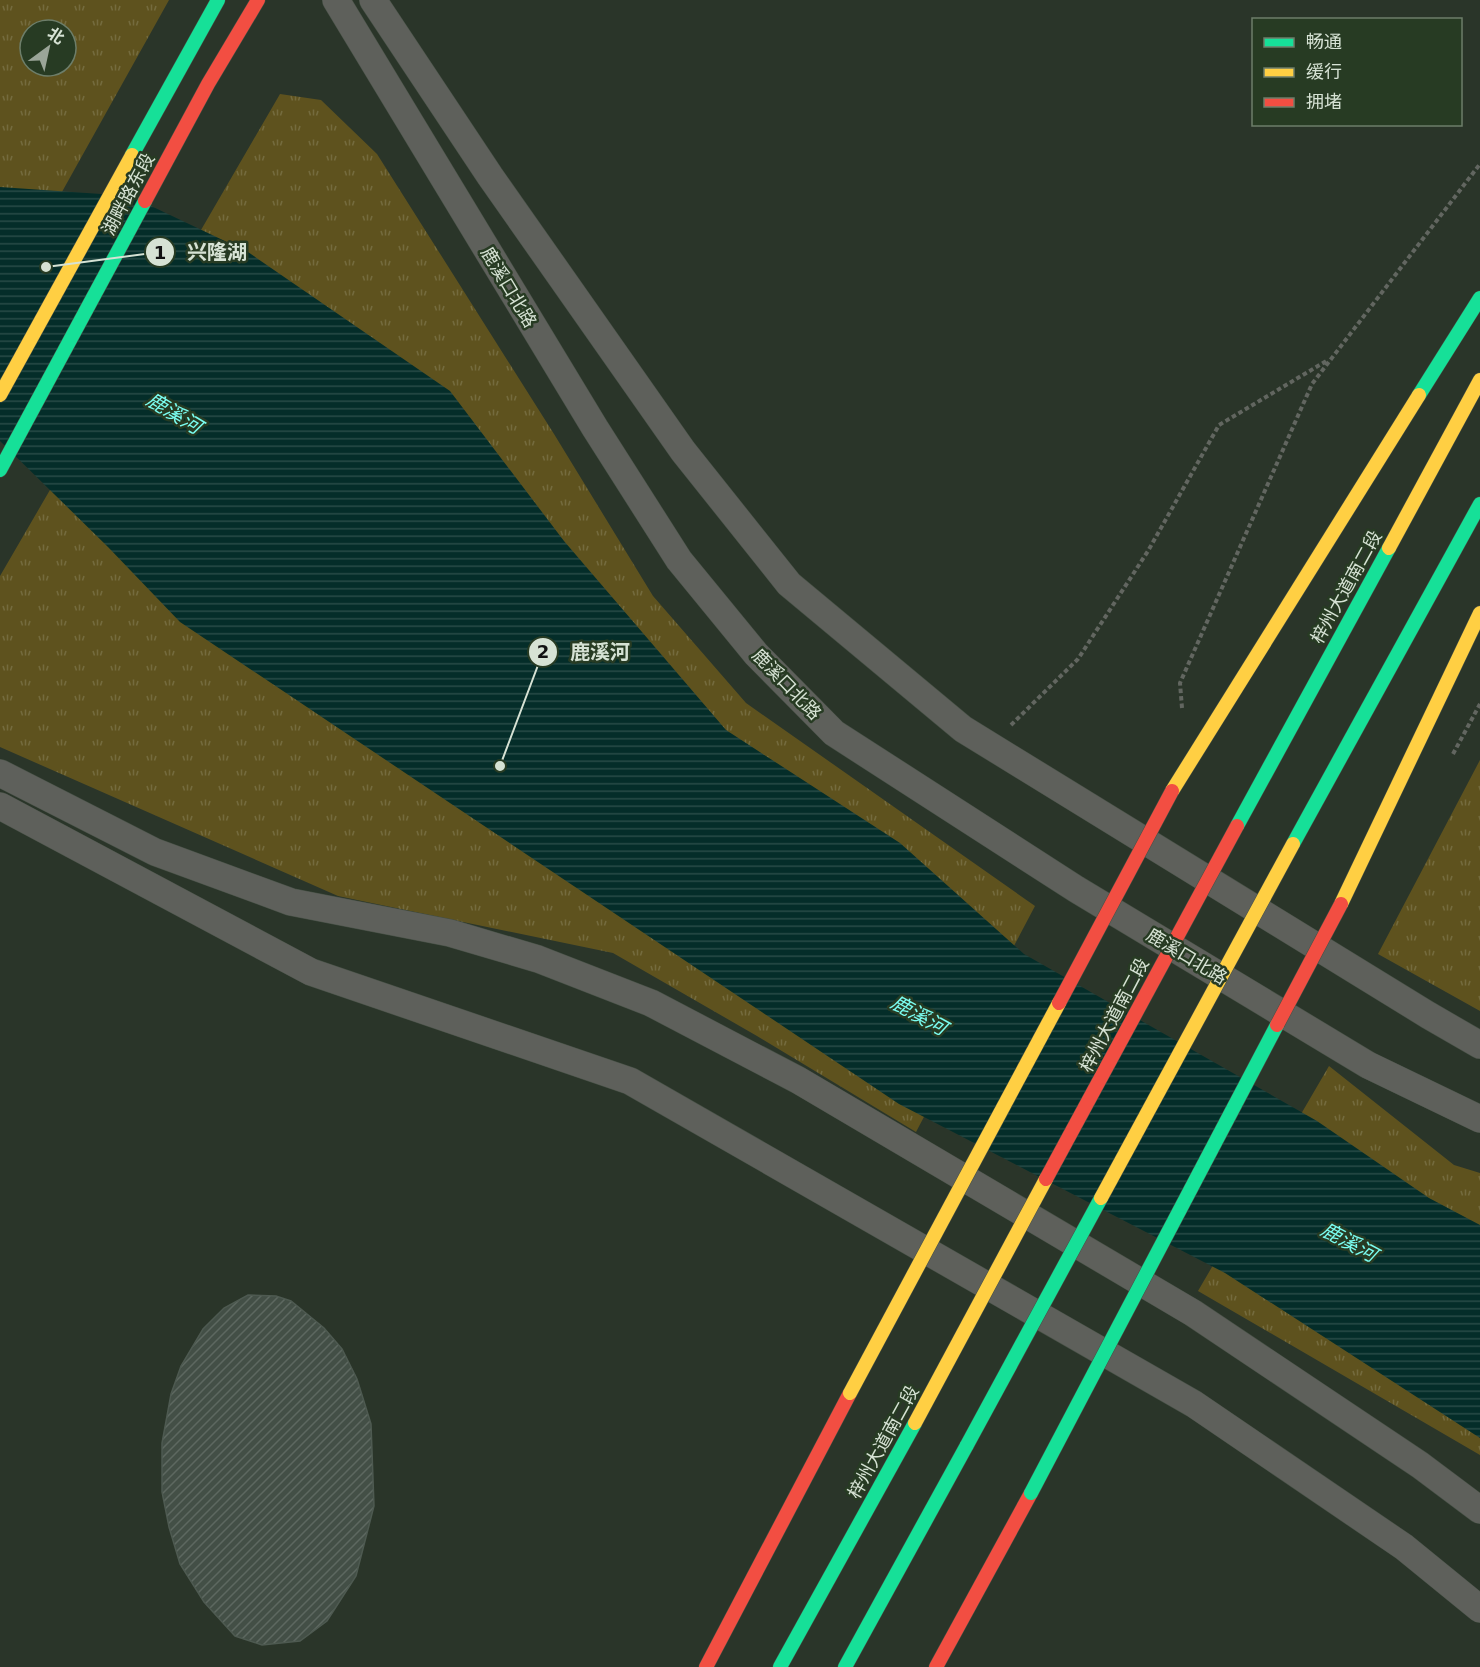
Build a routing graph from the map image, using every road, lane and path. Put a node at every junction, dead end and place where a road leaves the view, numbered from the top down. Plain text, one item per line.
1 (218, 0) edge
2 (258, 0) edge
3 (336, 0) edge
4 (373, 0) edge
5 (1480, 164) edge
6 (1480, 298) edge
7 (1332, 358) junction
8 (1480, 380) edge
9 (0, 395) edge
10 (0, 470) edge
11 (1480, 504) edge
12 (1480, 613) edge
13 (1184, 718) dead end
14 (990, 746) junction
15 (0, 773) edge
16 (0, 806) edge
17 (1480, 1044) edge
18 (1480, 1119) edge
19 (1480, 1510) edge
20 (1480, 1609) edge
21 (706, 1667) edge
22 (780, 1667) edge
23 (845, 1667) edge
24 (936, 1667) edge

1 - 9 main road, 湖畔路东段
2 - 10 main road, 湖畔路东段
3 - 18 street, 鹿溪口北路
4 - 14 street
5 - 7 path
6 - 21 main road, bridge
7 - 13 path
7 - 14 path
8 - 22 main road, 梓州大道南二段, bridge
11 - 23 main road, bridge
12 - 24 main road, bridge
14 - 17 street
15 - 19 street
16 - 20 street

